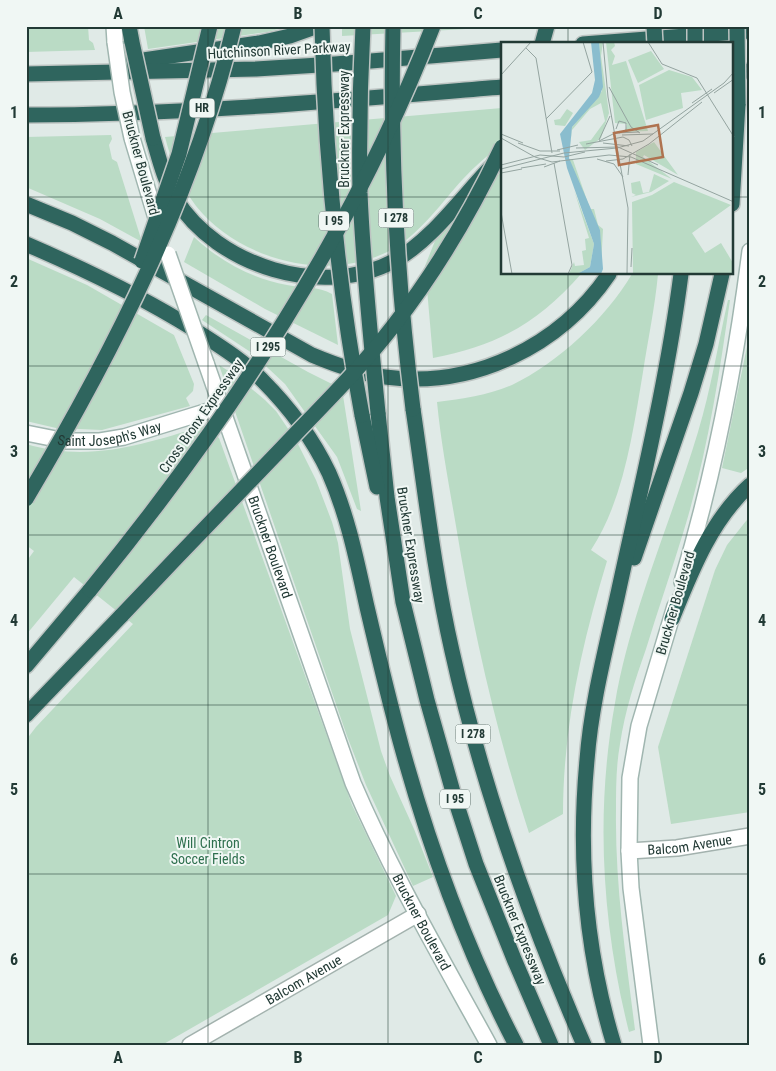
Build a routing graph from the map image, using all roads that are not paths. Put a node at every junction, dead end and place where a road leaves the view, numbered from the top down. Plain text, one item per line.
1 (114, 26) edge
2 (129, 26) edge
3 (210, 26) edge
4 (234, 26) edge
5 (318, 26) edge
6 (322, 26) edge
7 (362, 26) edge
8 (393, 26) edge
9 (433, 26) edge
10 (546, 26) edge
11 (654, 26) edge
12 (665, 26) edge
13 (695, 26) edge
14 (737, 26) edge
15 (750, 32) edge
16 (542, 42) edge
17 (611, 42) edge
18 (656, 42) edge
19 (664, 42) edge
20 (695, 42) edge
21 (501, 50) edge
22 (750, 71) edge
23 (734, 72) edge
24 (57, 73) junction
25 (26, 74) edge
26 (501, 87) edge
27 (26, 115) edge
28 (501, 149) edge
29 (501, 157) edge
30 (734, 171) edge
31 (26, 204) edge
32 (26, 244) edge
33 (750, 251) edge
34 (608, 275) edge
35 (681, 275) edge
36 (722, 275) edge
37 (221, 407) junction
38 (74, 415) junction
39 (26, 432) edge
40 (750, 485) edge
41 (26, 499) edge
42 (403, 602) junction
43 (672, 619) junction
44 (604, 658) junction
45 (26, 666) edge
46 (26, 715) edge
47 (750, 836) edge
48 (629, 851) junction
49 (418, 914) junction
50 (190, 1045) edge
51 (489, 1045) edge
52 (516, 1045) edge
53 (551, 1045) edge
54 (584, 1045) edge
55 (614, 1045) edge
56 (652, 1045) edge

1 - 37 main road, Bruckner Boulevard, bridge
2 - 29 highway, bridge
3 - 38 highway, bridge
4 - 38 highway, bridge
5 - 24 highway
6 - 42 highway, I 95, bridge
7 - 42 highway, Bruckner Expressway / I 278, bridge
8 - 54 highway, Bruckner Expressway / I 278, bridge
9 - 45 highway, Cross Bronx Expressway / I 295, bridge
10 - 16 highway
11 - 18 highway, bridge
12 - 19 highway
13 - 20 highway, bridge
14 - 30 highway, bridge
15 - 17 highway
21 - 24 highway, Hutchinson River Parkway
22 - 23 highway
24 - 25 highway
26 - 27 highway, HR
28 - 46 highway, bridge
31 - 34 highway
32 - 52 highway
33 - 43 main road, Bruckner Boulevard
35 - 44 highway
36 - 44 highway
37 - 39 main road, Saint Joseph's Way
37 - 49 main road, Bruckner Boulevard
38 - 41 highway, bridge
40 - 43 highway
42 - 53 highway, Bruckner Expressway / I 95
43 - 48 main road, Bruckner Boulevard
44 - 55 highway
47 - 48 main road, Balcom Avenue
48 - 56 main road, Bruckner Boulevard
49 - 50 main road, Balcom Avenue
49 - 51 main road, Bruckner Boulevard

